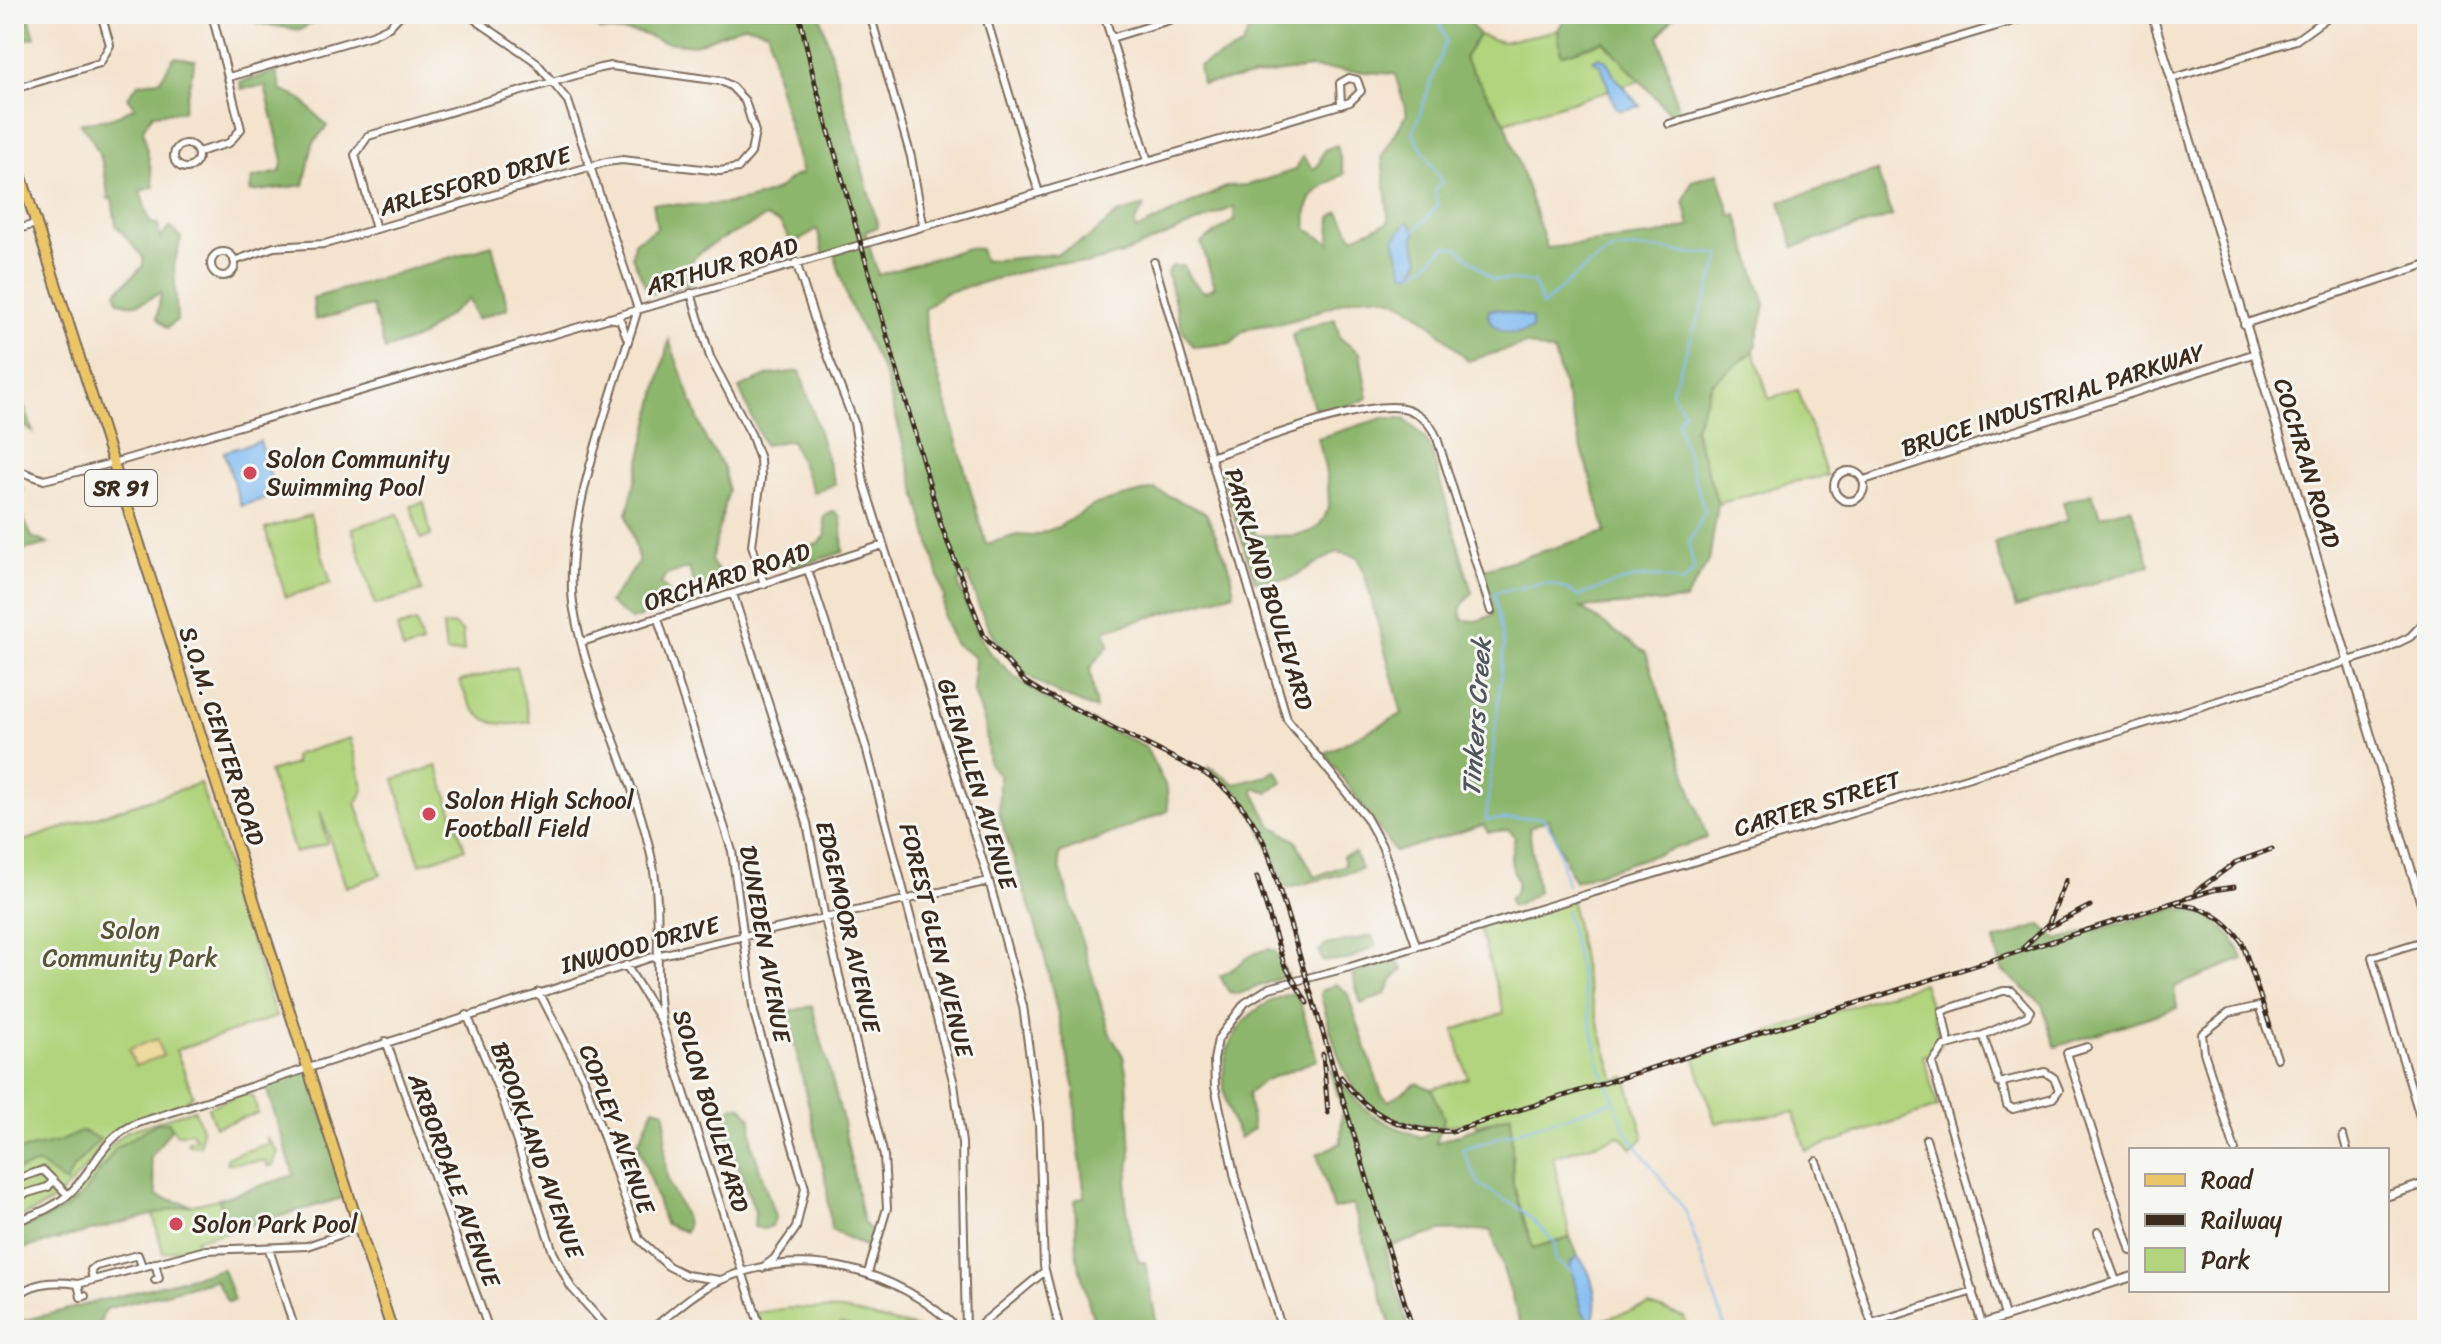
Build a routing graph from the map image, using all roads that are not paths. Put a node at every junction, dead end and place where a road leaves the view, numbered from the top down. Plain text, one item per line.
1 (101, 14) edge
2 (212, 14) edge
3 (401, 14) edge
4 (870, 14) edge
5 (985, 14) edge
6 (1104, 14) edge
7 (1189, 14) edge
8 (2037, 14) edge
9 (2152, 14) edge
10 (2332, 14) edge
11 (469, 15) edge
12 (1111, 38) junction
13 (229, 77) junction
14 (2171, 79) junction
15 (554, 82) junction
16 (14, 89) edge
17 (1341, 105) junction
18 (1669, 124) dead end
19 (198, 152) dead end
20 (14, 154) edge
21 (1148, 161) junction
22 (592, 165) junction
23 (1039, 193) junction
24 (36, 224) junction
25 (923, 224) junction
26 (376, 229) junction
27 (14, 230) edge
28 (234, 261) dead end
29 (796, 262) junction
30 (1154, 262) dead end
31 (2427, 264) edge
32 (691, 293) junction
33 (638, 309) junction
34 (604, 318) junction
35 (2244, 324) junction
36 (627, 341) junction
37 (2253, 354) junction
38 (1210, 457) junction
39 (113, 463) junction
40 (14, 469) edge
41 (1864, 480) junction
42 (883, 545) junction
43 (808, 570) junction
44 (764, 584) junction
45 (733, 594) junction
46 (1491, 611) dead end
47 (658, 619) junction
48 (2427, 619) edge
49 (582, 642) junction
50 (2347, 662) junction
51 (989, 881) junction
52 (908, 901) junction
53 (825, 919) junction
54 (2427, 922) edge
55 (742, 936) junction
56 (2427, 940) edge
57 (1416, 945) junction
58 (656, 956) junction
59 (626, 965) junction
60 (539, 992) junction
61 (467, 1015) junction
62 (662, 1024) junction
63 (1983, 1035) junction
64 (386, 1041) junction
65 (1949, 1045) junction
66 (2087, 1047) dead end
67 (2277, 1058) dead end
68 (308, 1067) junction
69 (2002, 1084) junction
70 (2343, 1136) dead end
71 (1926, 1139) dead end
72 (2427, 1140) edge
73 (2234, 1148) edge
74 (2346, 1148) edge
75 (1816, 1161) dead end
76 (14, 1180) edge
77 (51, 1183) junction
78 (2427, 1183) edge
79 (2389, 1195) edge
80 (14, 1197) edge
81 (65, 1197) junction
82 (14, 1222) edge
83 (359, 1228) junction
84 (2098, 1232) dead end
85 (2129, 1245) edge
86 (269, 1249) junction
87 (282, 1249) junction
88 (285, 1260) dead end
89 (155, 1263) junction
90 (142, 1266) junction
91 (762, 1268) junction
92 (1045, 1271) junction
93 (742, 1272) junction
94 (868, 1273) junction
95 (2129, 1278) edge
96 (93, 1280) junction
97 (155, 1280) dead end
98 (719, 1280) junction
99 (2116, 1281) junction
100 (78, 1284) junction
101 (1973, 1291) junction
102 (85, 1296) dead end
103 (14, 1300) edge
104 (2005, 1316) junction
105 (1982, 1324) junction
106 (1873, 1327) edge
107 (295, 1330) edge
108 (392, 1330) edge
109 (489, 1330) edge
110 (609, 1330) edge
111 (650, 1330) edge
112 (761, 1330) edge
113 (959, 1330) edge
114 (966, 1330) edge
115 (974, 1330) edge
116 (1060, 1330) edge
117 (1282, 1330) edge
118 (1963, 1330) edge

1 - 16 street
2 - 13 street
3 - 13 street
4 - 25 street
5 - 23 street
6 - 12 street
7 - 12 street
8 - 18 street
9 - 14 street, COCHRAN ROAD
10 - 14 street
11 - 15 street
12 - 21 street
13 - 19 street
14 - 35 street, COCHRAN ROAD
15 - 22 street
15 - 22 street, ARLESFORD DRIVE
15 - 26 street
17 - 17 street
17 - 21 street, ARTHUR ROAD
20 - 24 main road, S.O.M. CENTER ROAD / SR 91
21 - 23 street, ARTHUR ROAD
22 - 26 street, ARLESFORD DRIVE
22 - 33 street
23 - 25 street, ARTHUR ROAD
24 - 27 street
24 - 39 main road, S.O.M. CENTER ROAD / SR 91
25 - 29 street, ARTHUR ROAD
26 - 28 street, ARLESFORD DRIVE
29 - 32 street, ARTHUR ROAD
29 - 42 street, GLENALLEN AVENUE
30 - 38 street, PARKLAND BOULEVARD
31 - 35 street
32 - 33 street, ARTHUR ROAD
32 - 44 street
33 - 34 street, ARTHUR ROAD
33 - 36 street, SOLON BOULEVARD
34 - 36 street
34 - 39 street, ARTHUR ROAD
35 - 37 street, COCHRAN ROAD
36 - 49 street, SOLON BOULEVARD
37 - 41 street, BRUCE INDUSTRIAL PARKWAY
37 - 50 street, COCHRAN ROAD
38 - 46 street
38 - 57 street, PARKLAND BOULEVARD
39 - 40 street, ARTHUR ROAD
39 - 68 main road, S.O.M. CENTER ROAD / SR 91
41 - 41 street, BRUCE INDUSTRIAL PARKWAY
42 - 43 street, ORCHARD ROAD
42 - 51 street, GLENALLEN AVENUE
43 - 44 street, ORCHARD ROAD
43 - 52 street, FOREST GLEN AVENUE
44 - 45 street, ORCHARD ROAD
45 - 47 street, ORCHARD ROAD
45 - 53 street, EDGEMOOR AVENUE
47 - 49 street, ORCHARD ROAD
47 - 55 street, DUNEDEN AVENUE
48 - 50 street, CARTER STREET
49 - 58 street, SOLON BOULEVARD
50 - 54 street, COCHRAN ROAD
50 - 57 street, CARTER STREET
51 - 52 street, INWOOD DRIVE
51 - 92 street, GLENALLEN AVENUE
52 - 53 street, INWOOD DRIVE
52 - 114 street, FOREST GLEN AVENUE
53 - 55 street, INWOOD DRIVE
53 - 94 street, EDGEMOOR AVENUE
55 - 58 street, INWOOD DRIVE
55 - 91 street, DUNEDEN AVENUE
56 - 72 street
57 - 117 street, CARTER STREET
58 - 59 street, INWOOD DRIVE
58 - 62 street, SOLON BOULEVARD
59 - 60 street, INWOOD DRIVE
59 - 62 street
60 - 61 street, INWOOD DRIVE
60 - 98 street, COPLEY AVENUE
61 - 64 street, INWOOD DRIVE
61 - 110 street, BROOKLAND AVENUE
62 - 93 street, SOLON BOULEVARD
63 - 65 street
63 - 65 street
63 - 69 street
64 - 68 street, INWOOD DRIVE
64 - 109 street, ARBORDALE AVENUE
65 - 104 street
66 - 85 street
67 - 73 street
68 - 81 street, INWOOD DRIVE
68 - 83 main road, S.O.M. CENTER ROAD / SR 91
69 - 69 street
70 - 74 street
71 - 101 street
75 - 106 street
76 - 77 street
77 - 80 street
77 - 81 street
78 - 79 street
81 - 82 street
83 - 87 street
83 - 108 main road, S.O.M. CENTER ROAD / SR 91
84 - 99 street
86 - 87 street
86 - 89 street
86 - 107 street
87 - 88 street
89 - 90 street
89 - 97 street
90 - 96 street
90 - 96 street
91 - 93 street
91 - 94 street
92 - 115 street
92 - 116 street, GLENALLEN AVENUE
93 - 98 street
93 - 112 street, SOLON BOULEVARD
94 - 113 street
95 - 99 street
96 - 100 street
98 - 111 street
99 - 104 street
100 - 102 street
100 - 103 street
101 - 105 street
101 - 106 street
104 - 105 street
105 - 118 street

